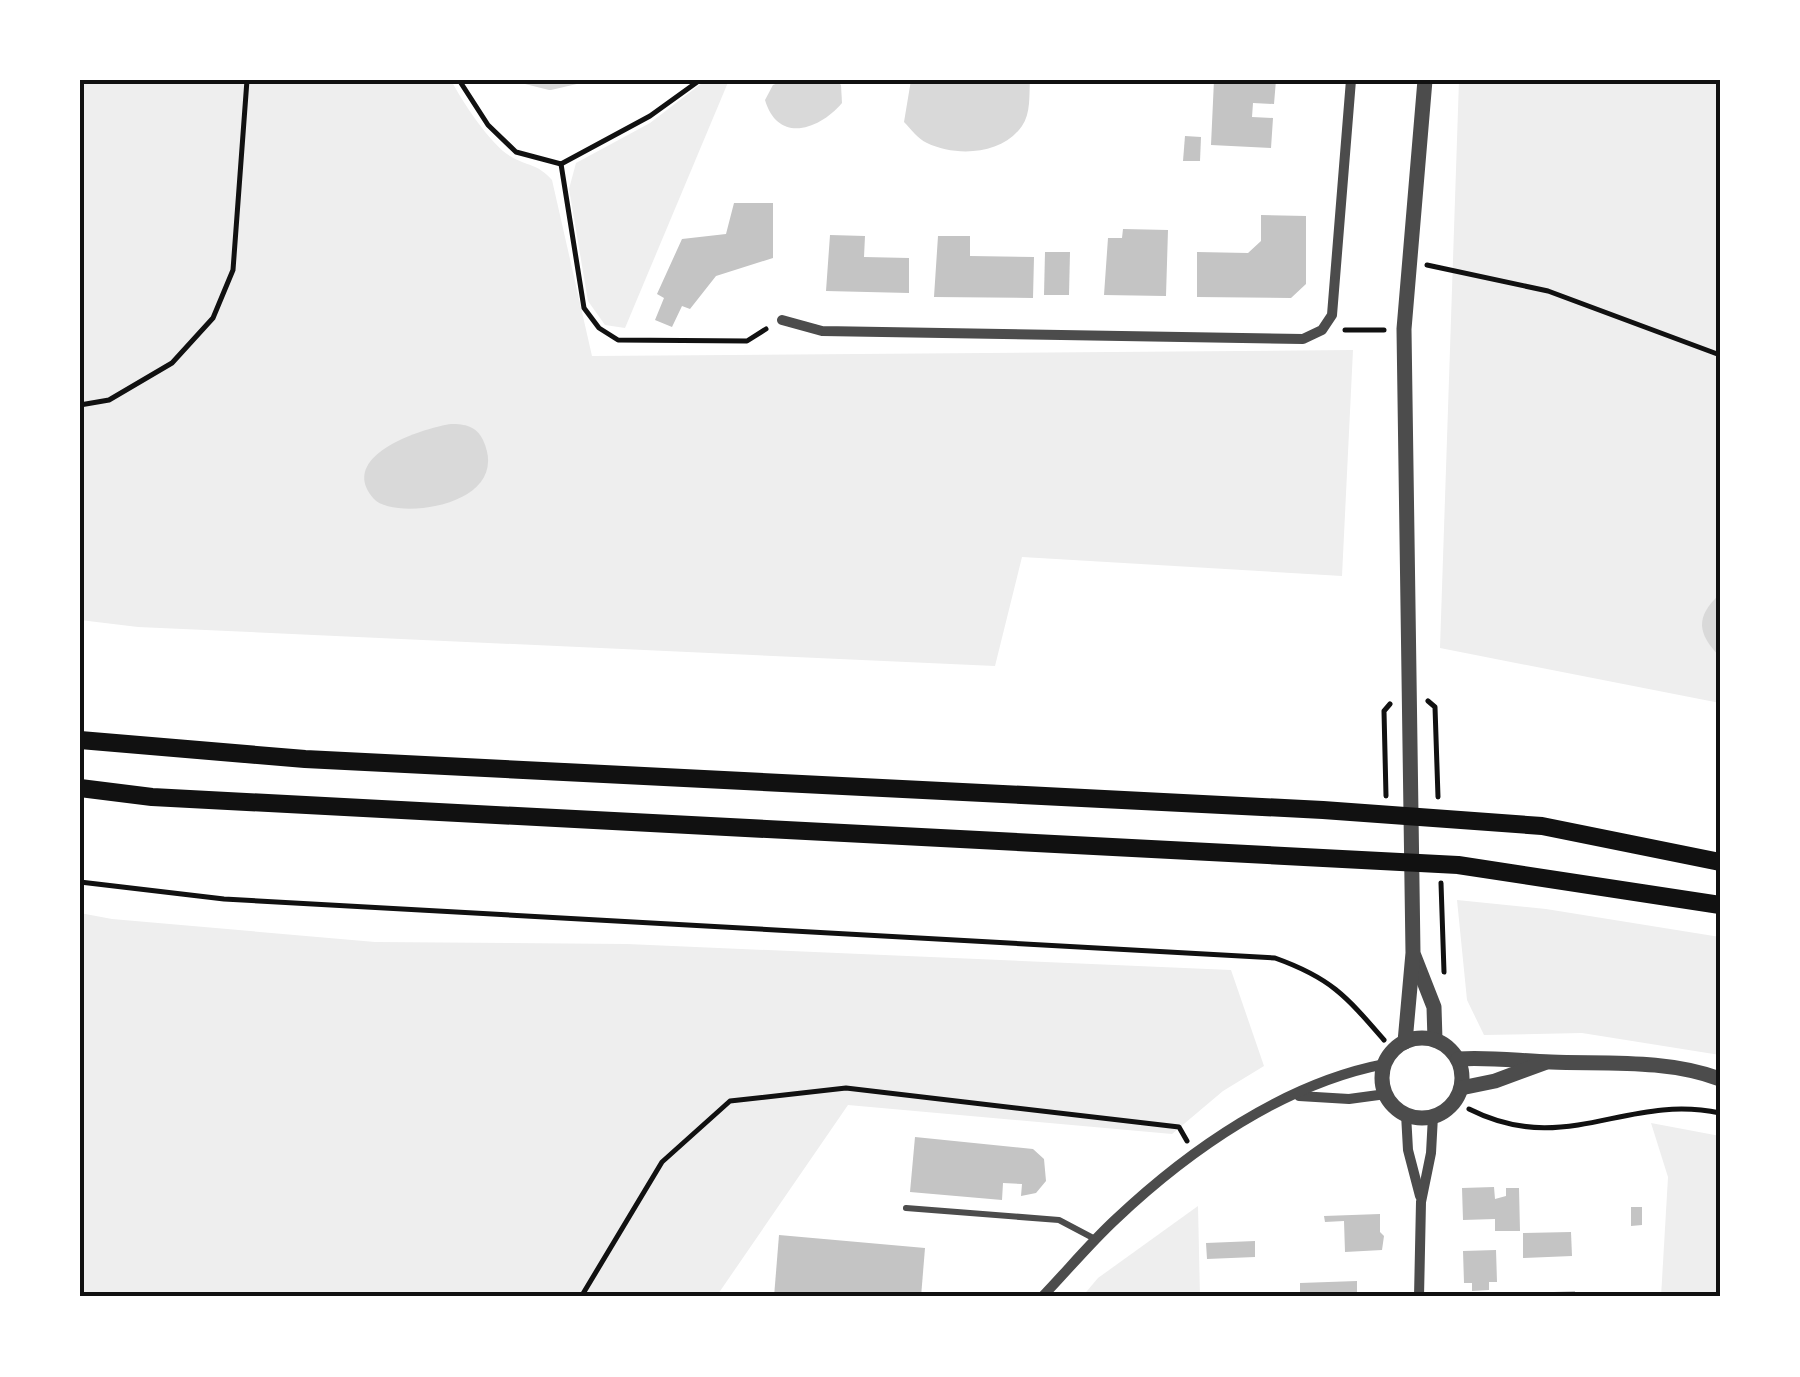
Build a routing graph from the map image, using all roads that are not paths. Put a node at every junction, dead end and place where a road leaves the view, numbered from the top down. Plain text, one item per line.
1 (1351, 80) edge
2 (1425, 80) edge
3 (782, 320) road end
4 (80, 740) edge
5 (80, 788) edge
6 (1720, 862) edge
7 (1720, 905) edge
8 (1413, 952) junction
9 (1435, 1040) junction
10 (1395, 1052) junction
11 (1458, 1059) junction
12 (1548, 1062) junction
13 (1720, 1079) edge
14 (1386, 1094) junction
15 (1458, 1094) junction
16 (1294, 1096) junction
17 (1406, 1114) junction
18 (1434, 1116) junction
19 (1421, 1202) junction
20 (906, 1208) dead end
21 (1096, 1240) junction
22 (1042, 1297) edge
23 (1420, 1297) edge

1 - 3 street
2 - 8 street
4 - 6 main road
5 - 7 main road
8 - 9 street
8 - 10 street
9 - 10 street
9 - 11 street
10 - 14 street
10 - 16 street
11 - 12 street
11 - 15 street
12 - 13 street
12 - 15 street
14 - 16 street
14 - 17 street
15 - 18 street
16 - 21 street
17 - 18 street
17 - 19 street
18 - 19 street
19 - 23 street
20 - 21 lane
21 - 22 street

